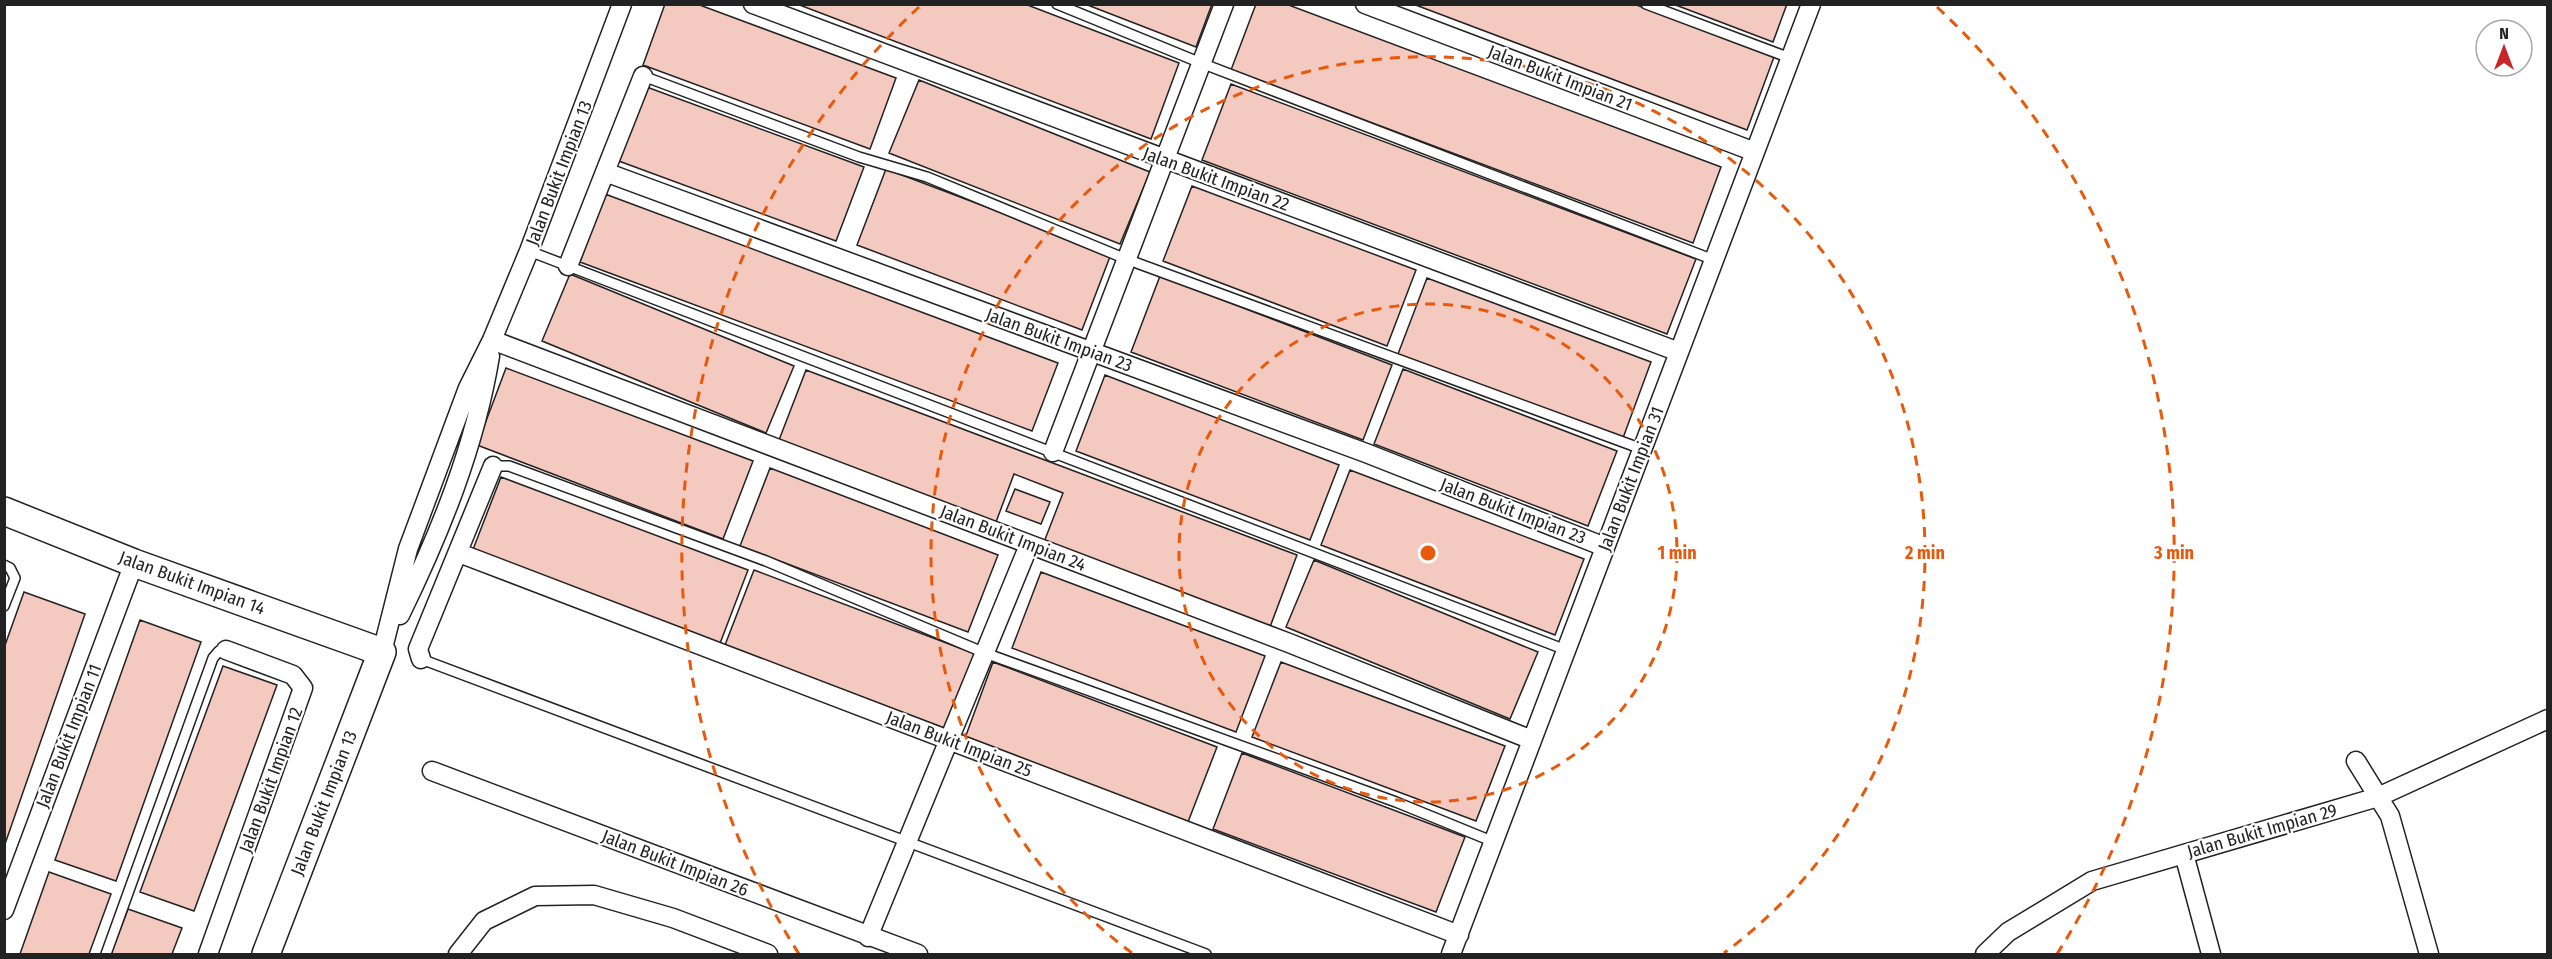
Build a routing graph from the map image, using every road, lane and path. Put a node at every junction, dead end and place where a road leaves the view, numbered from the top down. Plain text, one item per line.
1 (622, 4) edge
2 (753, 4) edge
3 (1057, 4) edge
4 (1224, 4) edge
5 (1365, 4) edge
6 (1646, 4) edge
7 (1811, 4) edge
8 (1790, 58) junction
9 (1201, 63) junction
10 (643, 76) joint
11 (1755, 152) junction
12 (1164, 160) junction
13 (605, 172) junction
14 (529, 251) junction
15 (1126, 258) junction
16 (1714, 260) junction
17 (568, 266) junction
18 (492, 340) junction
19 (1090, 352) junction
20 (1679, 352) junction
21 (1642, 449) junction
22 (1053, 452) junction
23 (493, 466) joint
24 (4, 511) edge
25 (1029, 545) junction
26 (1605, 547) junction
27 (459, 553) junction
28 (134, 563) junction
29 (4, 565) edge
30 (4, 606) edge
31 (226, 650) joint
32 (1566, 650) junction
33 (382, 652) junction
34 (985, 653) junction
35 (421, 659) joint
36 (2547, 719) edge
37 (949, 740) junction
38 (1532, 740) junction
39 (2356, 761) dead end
40 (432, 771) dead end
41 (2378, 797) junction
42 (909, 841) junction
43 (1494, 842) junction
44 (2184, 854) junction
45 (4, 910) edge
46 (1459, 935) junction
47 (868, 937) junction
48 (106, 954) edge
49 (208, 954) edge
50 (266, 954) edge
51 (458, 954) edge
52 (768, 954) edge
53 (918, 954) edge
54 (1206, 954) edge
55 (1451, 954) edge
56 (1985, 954) edge
57 (2211, 954) edge
58 (2429, 954) edge

1 - 14 street, Jalan Bukit Impian 13
2 - 12 street, Jalan Bukit Impian 22
3 - 9 lane
4 - 9 street
5 - 11 street, Jalan Bukit Impian 21
6 - 8 lane
7 - 8 street, Jalan Bukit Impian 31
8 - 11 street, Jalan Bukit Impian 31
9 - 12 street
9 - 16 lane
10 - 13 street
10 - 15 lane
11 - 16 street, Jalan Bukit Impian 31
12 - 15 street
12 - 20 street, Jalan Bukit Impian 22
13 - 17 street
13 - 19 street, Jalan Bukit Impian 23
14 - 17 lane
14 - 18 street, Jalan Bukit Impian 13
15 - 19 street
15 - 21 lane
16 - 20 street, Jalan Bukit Impian 31
17 - 22 lane
18 - 25 street, Jalan Bukit Impian 24
18 - 33 street, Jalan Bukit Impian 13
19 - 22 street
19 - 26 street, Jalan Bukit Impian 23
20 - 21 street, Jalan Bukit Impian 31
21 - 26 street, Jalan Bukit Impian 31
22 - 32 lane
23 - 27 street
23 - 34 lane
24 - 28 street, Jalan Bukit Impian 14
25 - 34 street
25 - 38 street, Jalan Bukit Impian 24
26 - 32 street, Jalan Bukit Impian 31
27 - 35 street
27 - 37 street, Jalan Bukit Impian 25
28 - 33 street, Jalan Bukit Impian 14
28 - 45 street, Jalan Bukit Impian 11
29 - 30 lane
31 - 48 lane
31 - 49 street, Jalan Bukit Impian 12
32 - 38 street, Jalan Bukit Impian 31
33 - 50 street, Jalan Bukit Impian 13
34 - 37 street
34 - 43 lane
35 - 42 lane
36 - 41 street, Jalan Bukit Impian 29
37 - 42 street
37 - 46 street, Jalan Bukit Impian 25
38 - 43 street, Jalan Bukit Impian 31
39 - 41 street
40 - 47 street, Jalan Bukit Impian 26
41 - 44 street, Jalan Bukit Impian 29
41 - 58 street
42 - 47 street
42 - 54 lane
43 - 46 street, Jalan Bukit Impian 31
44 - 56 street, Jalan Bukit Impian 29
44 - 57 street
46 - 55 street, Jalan Bukit Impian 31
47 - 53 street, Jalan Bukit Impian 26
51 - 52 street

